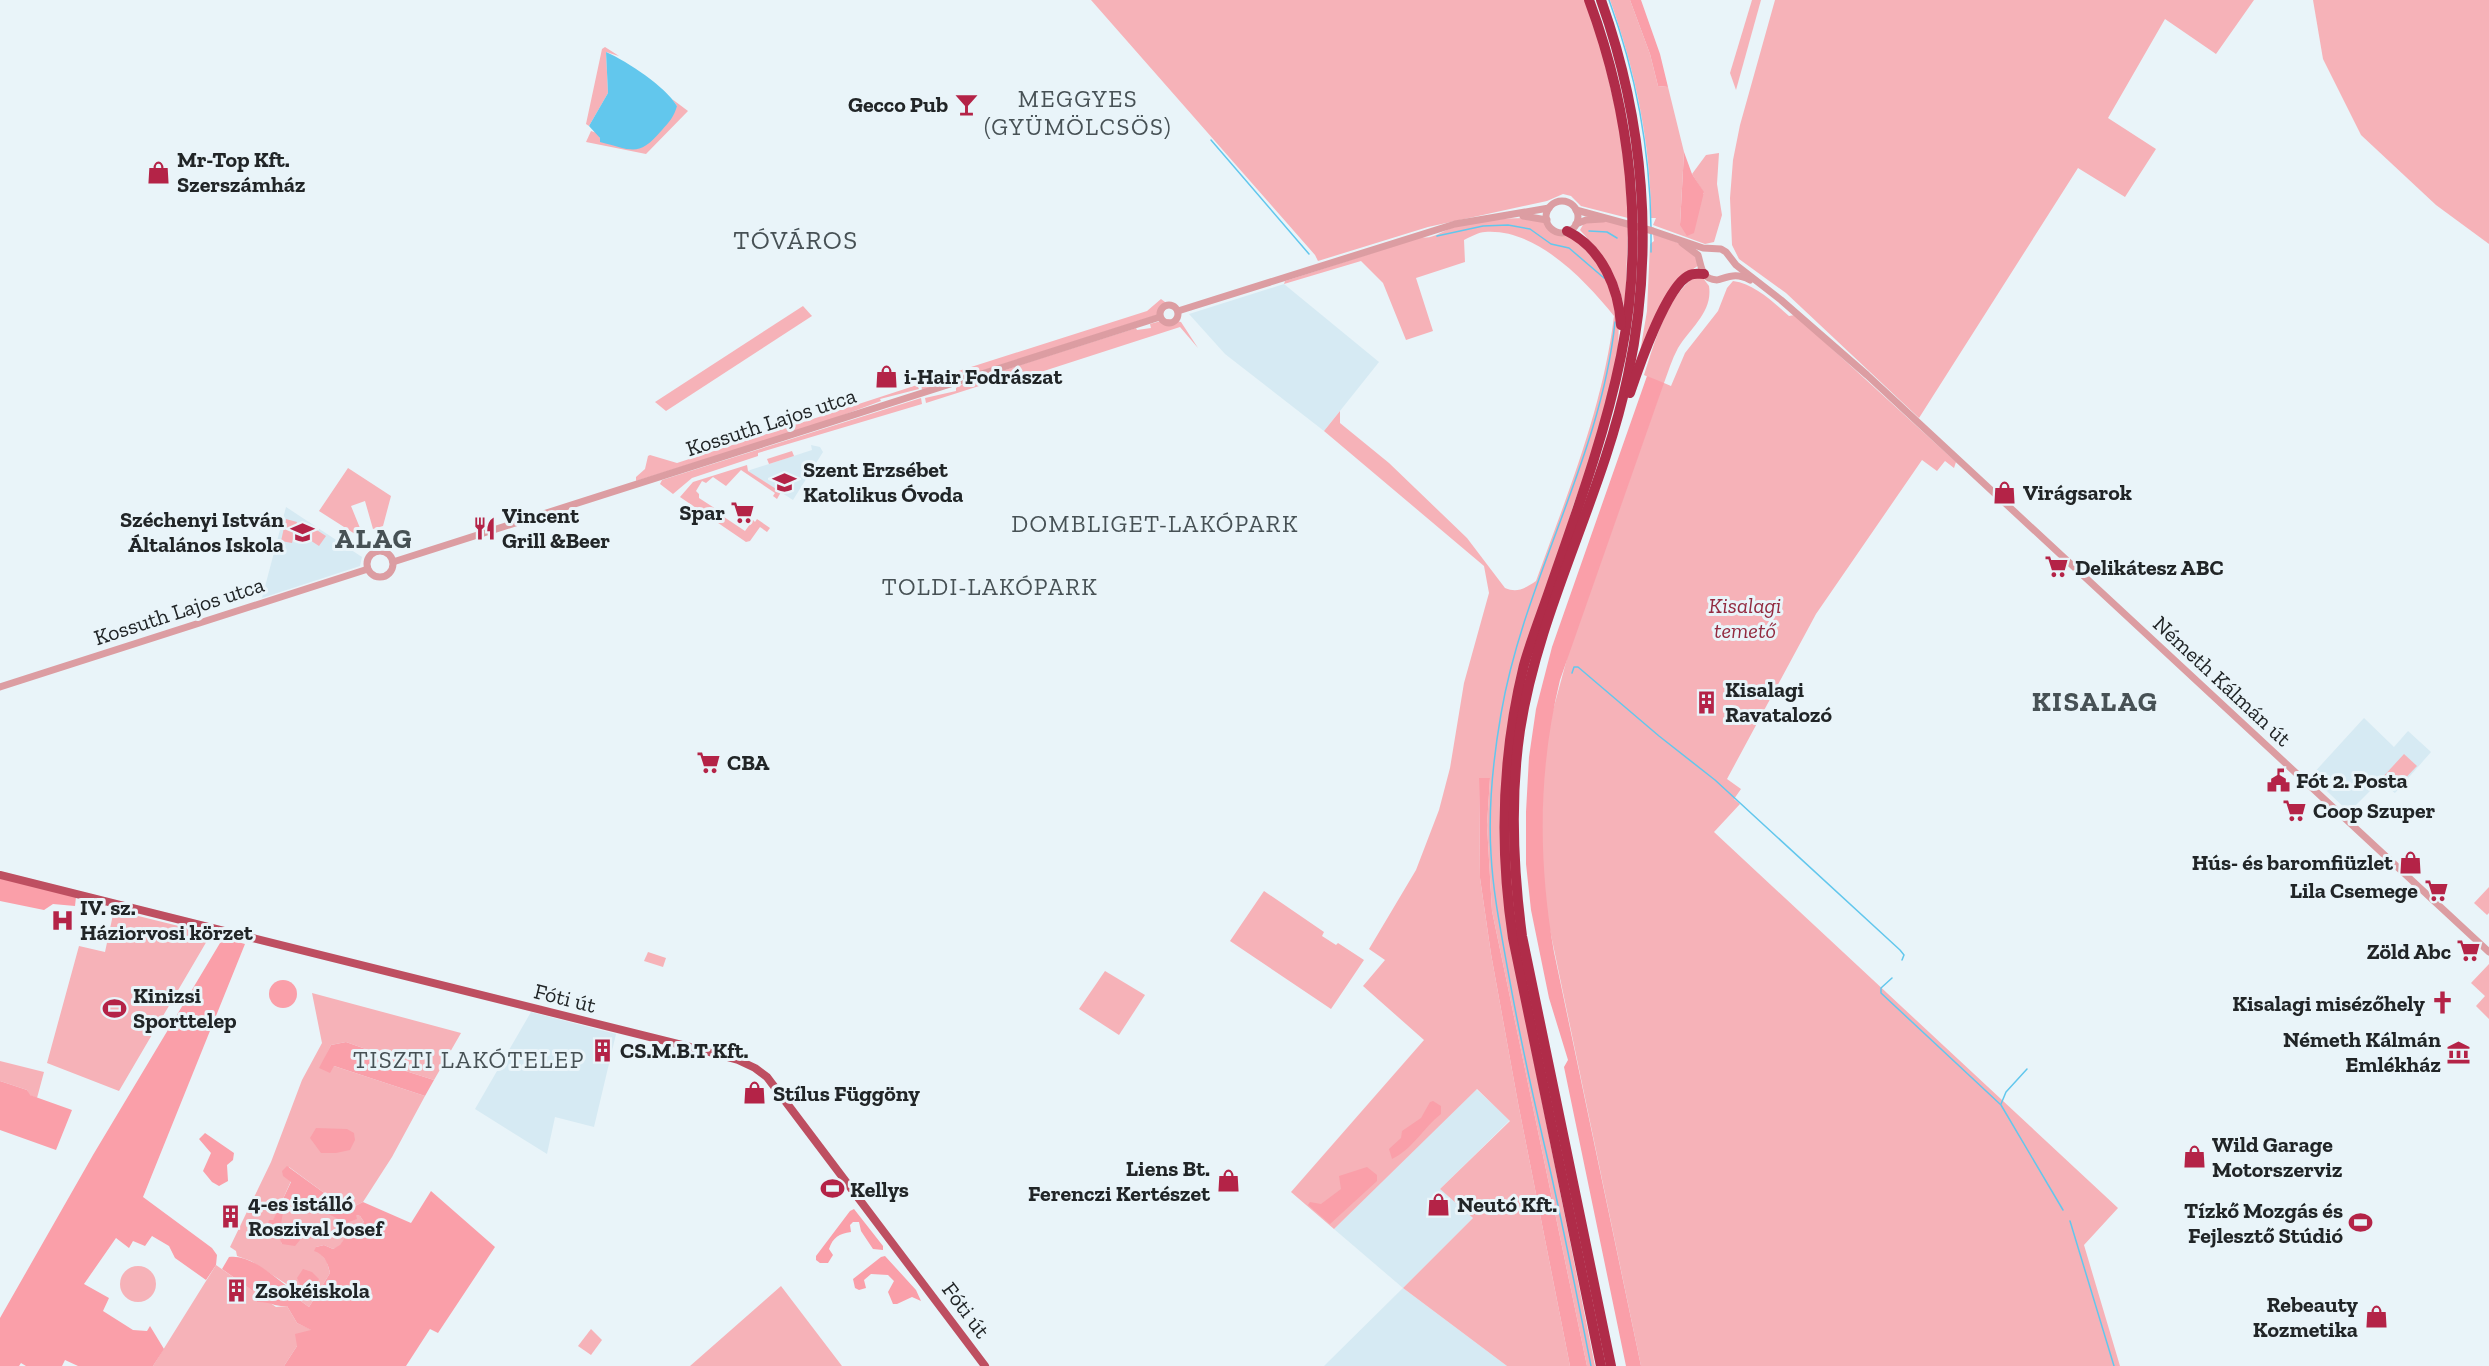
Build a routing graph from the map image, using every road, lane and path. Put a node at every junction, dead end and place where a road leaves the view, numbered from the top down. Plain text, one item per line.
1 (1589, 0) edge
2 (1601, 0) edge
3 (1549, 208) junction
4 (1576, 210) junction
5 (1512, 216) junction
6 (1608, 219) junction
7 (1546, 220) junction
8 (1571, 228) junction
9 (1672, 237) junction
10 (1710, 249) junction
11 (1700, 261) junction
12 (1732, 261) junction
13 (1704, 274) junction
14 (1728, 275) junction
15 (1765, 287) junction
16 (1178, 311) junction
17 (1160, 317) junction
18 (1623, 345) junction
19 (1614, 430) junction
20 (393, 562) junction
21 (368, 569) junction
22 (0, 687) edge
23 (0, 875) edge
24 (2489, 952) edge
25 (985, 1366) edge
26 (1601, 1366) edge
27 (1611, 1366) edge

1 - 18 highway
2 - 19 highway
3 - 4 street
3 - 5 street
3 - 7 street
4 - 6 street
4 - 8 street
5 - 7 street
5 - 16 street
6 - 8 street
6 - 9 street
7 - 8 street
8 - 18 highway
9 - 10 street
9 - 11 street
10 - 11 street
10 - 12 street
11 - 13 street
12 - 14 street
12 - 15 street
13 - 14 street
13 - 19 highway
14 - 15 street
15 - 24 street, Németh Kálmán út
16 - 17 street
16 - 17 street
17 - 20 street, Kossuth Lajos utca
18 - 26 highway
19 - 27 highway
20 - 21 street
20 - 21 street
21 - 22 street, Kossuth Lajos utca
23 - 25 main road, Fóti út

